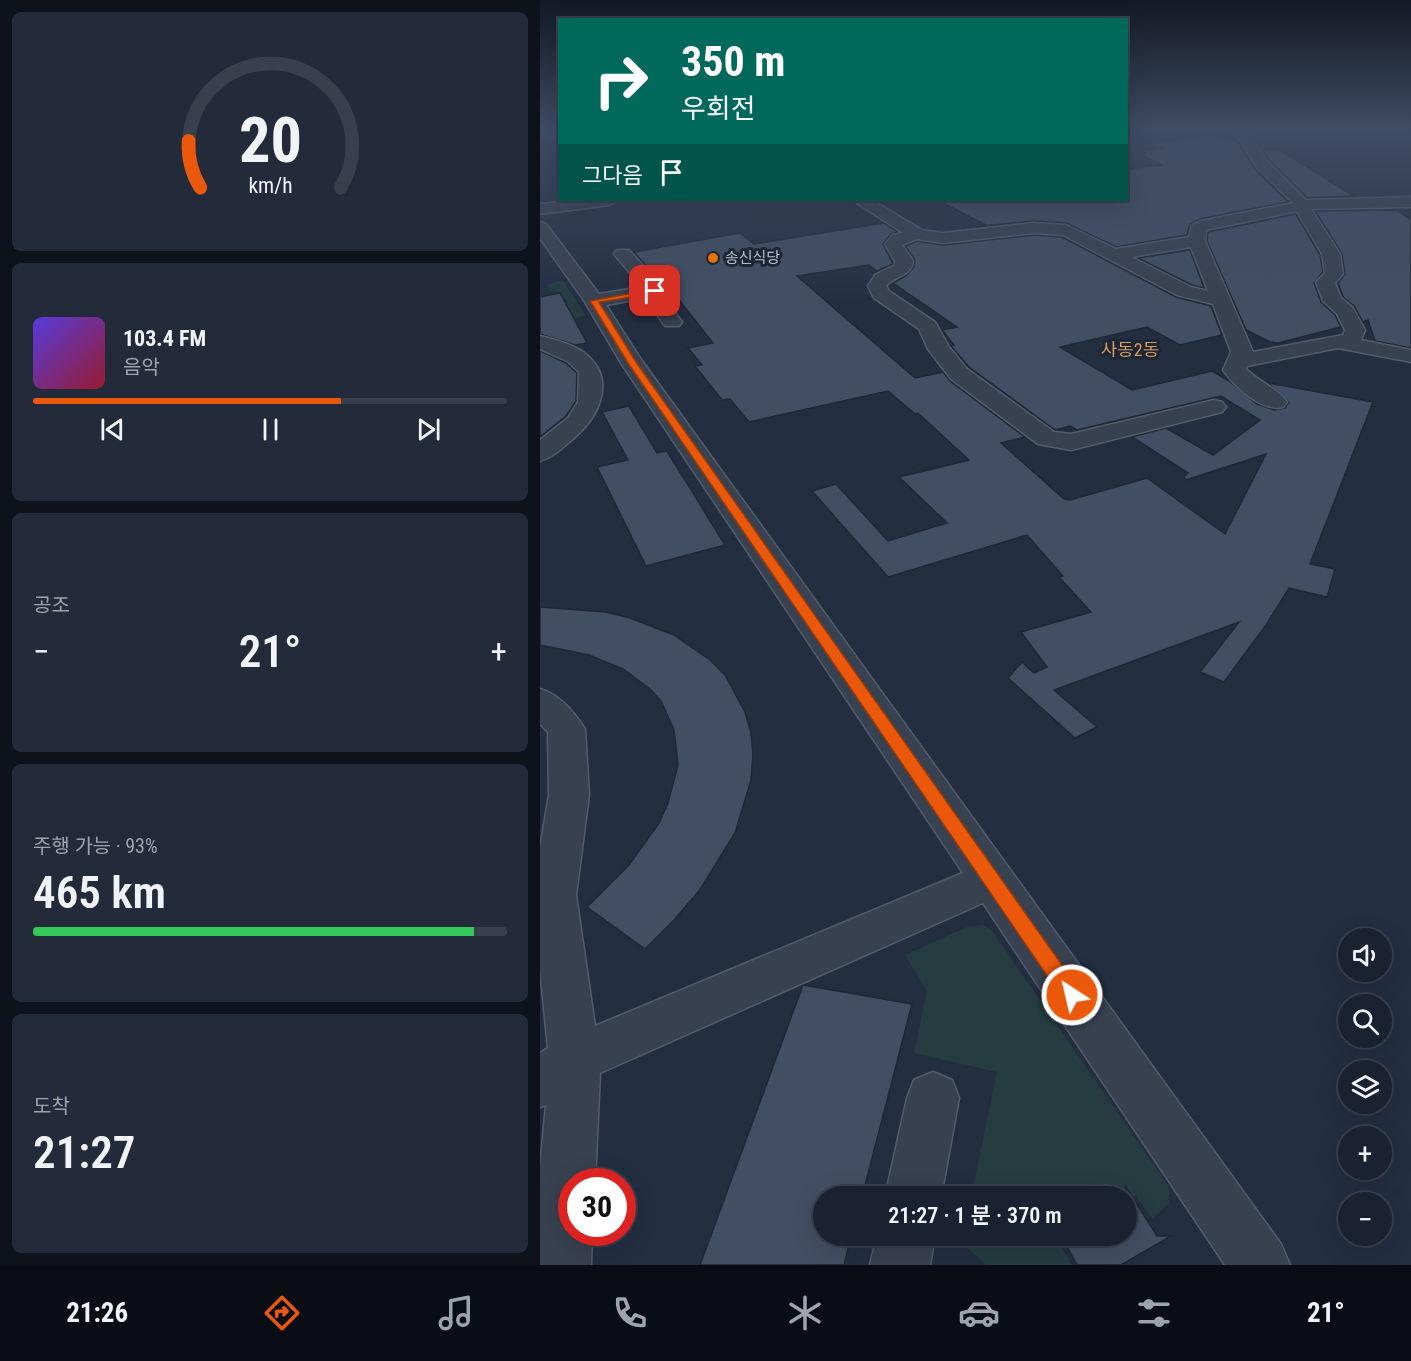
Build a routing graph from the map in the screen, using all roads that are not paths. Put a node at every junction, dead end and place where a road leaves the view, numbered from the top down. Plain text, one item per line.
1 (1290, 189) edge
2 (602, 201) edge
3 (864, 201) edge
4 (1411, 202) edge
5 (1300, 206) junction
6 (540, 209) edge
7 (540, 227) edge
8 (917, 234) junction
9 (1197, 241) junction
10 (623, 254) dead end
11 (1117, 254) junction
12 (551, 258) edge
13 (655, 291) junction
14 (1220, 300) junction
15 (594, 301) junction
16 (672, 322) dead end
17 (540, 342) edge
18 (1339, 342) junction
19 (1411, 356) edge
20 (1238, 360) junction
21 (632, 363) junction
22 (590, 370) junction
23 (1275, 402) dead end
24 (1214, 407) dead end
25 (540, 453) edge
26 (540, 701) edge
27 (992, 880) junction
28 (557, 1070) edge
29 (933, 1098) dead end
30 (915, 1186) edge
31 (904, 1246) edge
32 (561, 1265) edge
33 (900, 1265) edge
34 (1260, 1265) edge

1 - 5 street
2 - 6 street
3 - 8 street
4 - 5 street
5 - 9 street
5 - 18 street
7 - 12 street
8 - 11 street
8 - 24 street
9 - 11 street
9 - 14 street
10 - 13 street
11 - 14 street
12 - 15 street
13 - 15 street
13 - 16 street
14 - 20 street
15 - 21 street
17 - 22 street
18 - 19 street
18 - 20 street
20 - 23 street
21 - 22 street
21 - 27 street
22 - 25 street
26 - 28 street
27 - 28 street
27 - 34 street
28 - 32 street
29 - 30 street
31 - 33 street

